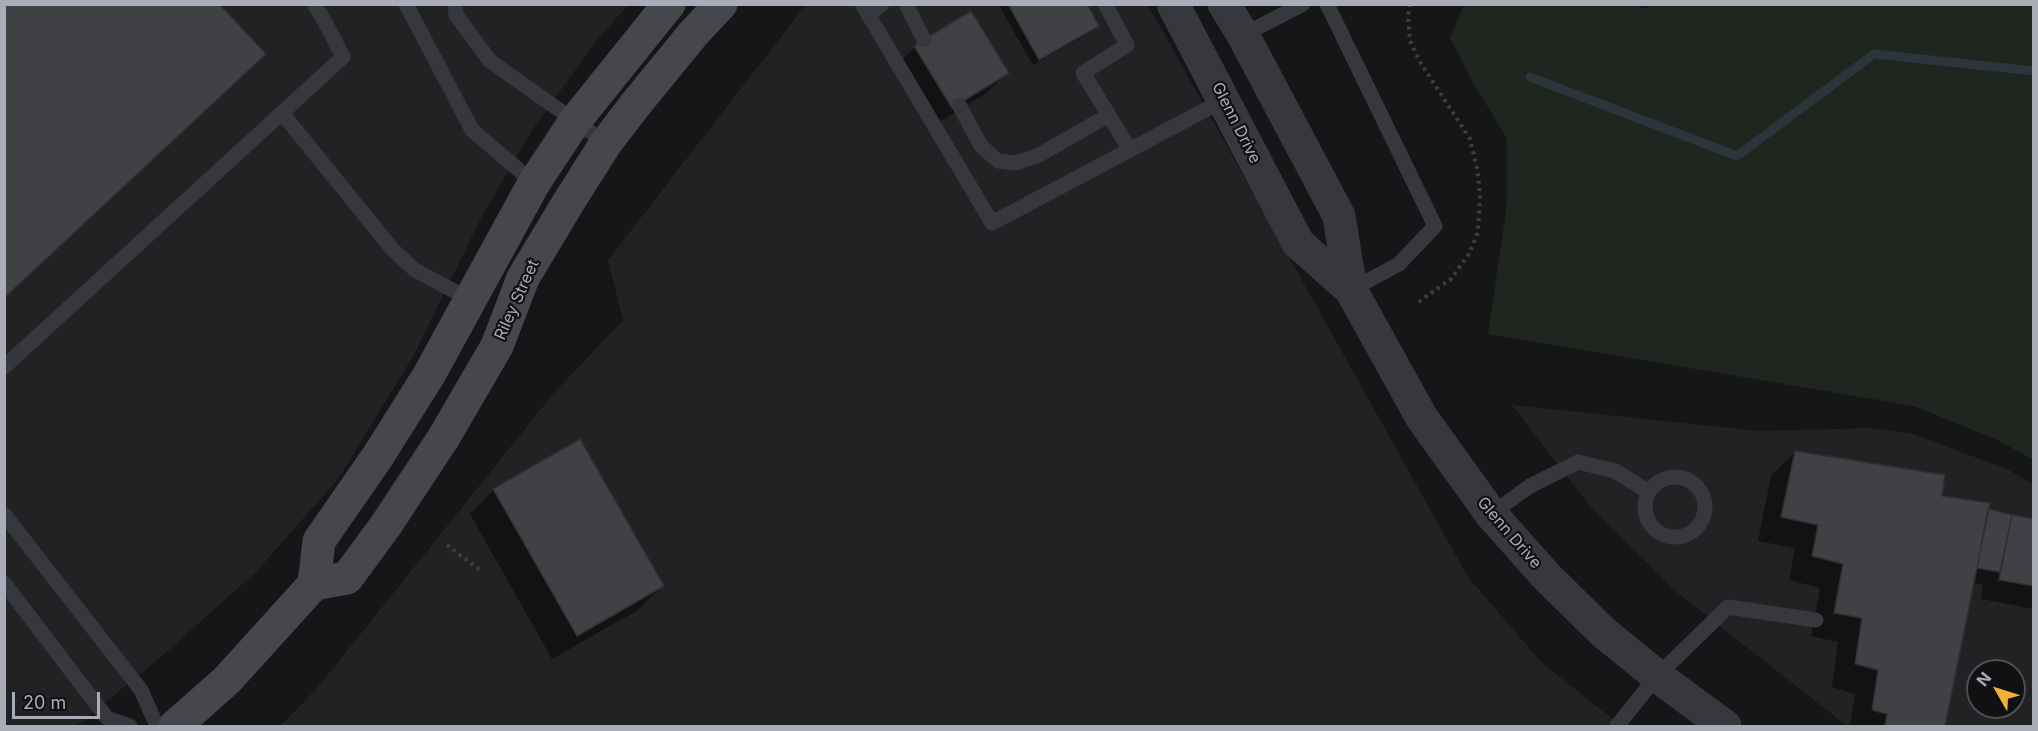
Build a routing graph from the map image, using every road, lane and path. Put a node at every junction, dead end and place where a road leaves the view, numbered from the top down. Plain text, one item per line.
1 (314, 4) edge
2 (406, 4) edge
3 (455, 4) edge
4 (669, 4) edge
5 (721, 4) edge
6 (882, 4) edge
7 (906, 4) edge
8 (1105, 4) edge
9 (1173, 4) edge
10 (1224, 4) edge
11 (1303, 4) edge
12 (1327, 4) edge
13 (1410, 4) edge
14 (865, 10) edge
15 (1243, 35) junction
16 (924, 40) dead end
17 (1224, 100) junction
18 (959, 105) dead end
19 (282, 113) junction
20 (1109, 115) junction
21 (575, 121) junction
22 (606, 143) junction
23 (1130, 150) junction
24 (534, 183) junction
25 (1339, 216) junction
26 (1351, 290) junction
27 (470, 299) junction
28 (1417, 303) dead end
29 (4, 367) edge
30 (1648, 492) junction
31 (4, 514) edge
32 (1491, 514) junction
33 (386, 525) junction
34 (447, 545) dead end
35 (480, 570) dead end
36 (4, 583) edge
37 (314, 584) junction
38 (1816, 620) dead end
39 (1657, 676) junction
40 (130, 726) edge
41 (157, 726) edge
42 (175, 726) edge
43 (1617, 726) edge
44 (1725, 726) edge

1 - 19 lane
2 - 24 lane
3 - 21 lane
4 - 21 main road
5 - 22 main road, Riley Street
6 - 14 lane
7 - 16 lane
8 - 20 lane
9 - 17 street, Glenn Drive
10 - 15 street, Glenn Drive
11 - 15 lane
12 - 26 lane
13 - 28 path
14 - 23 lane
15 - 25 street, Glenn Drive
17 - 23 lane
17 - 25 street
17 - 26 street, Glenn Drive
18 - 20 lane
19 - 27 lane
19 - 29 lane
20 - 23 lane
21 - 22 lane
21 - 24 main road
22 - 33 main road, Riley Street
24 - 27 main road
25 - 26 street, Glenn Drive
26 - 32 street, Glenn Drive
27 - 33 main road
27 - 37 main road
30 - 30 lane
30 - 32 lane
31 - 41 lane
32 - 39 street, Glenn Drive
33 - 37 main road, Riley Street
34 - 35 path
36 - 40 lane
37 - 42 main road
38 - 39 lane
39 - 43 lane
39 - 44 street, Glenn Drive

